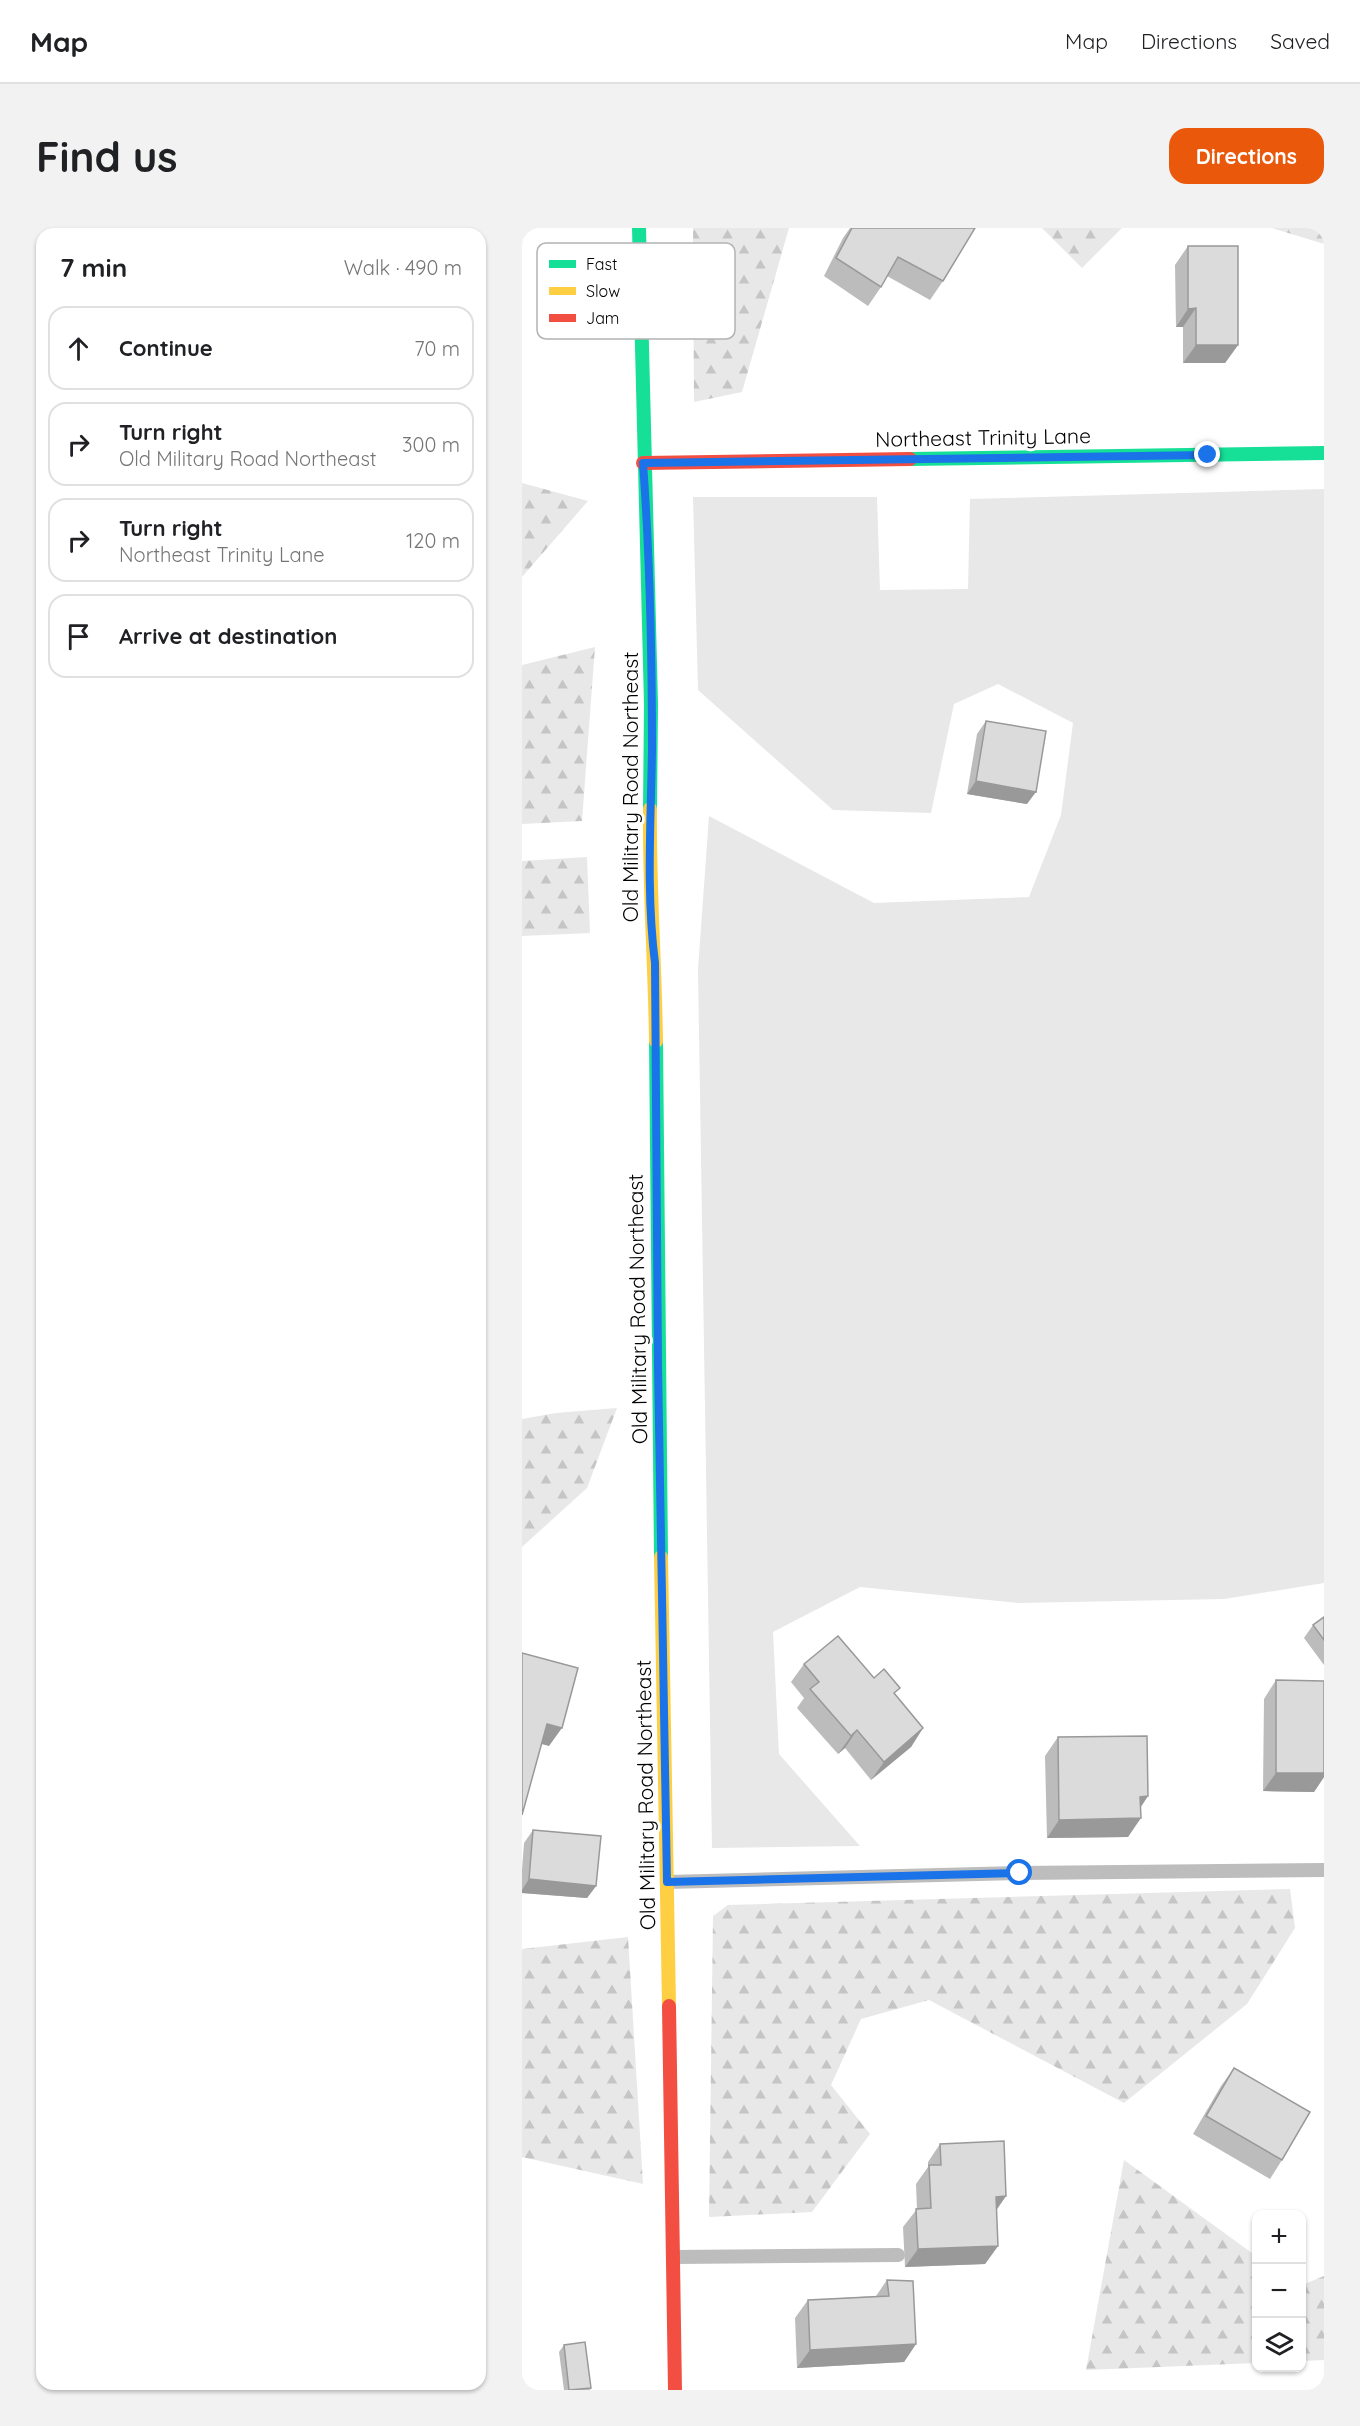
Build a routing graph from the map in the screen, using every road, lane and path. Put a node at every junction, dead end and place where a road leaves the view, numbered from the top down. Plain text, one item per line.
1 (639, 228) edge
2 (639, 243) edge
3 (641, 339) edge
4 (1324, 453) edge
5 (643, 463) junction
6 (1324, 1870) edge
7 (667, 1882) junction
8 (898, 2254) dead end
9 (674, 2257) junction
10 (675, 2390) edge

1 - 2 street, Old Military Road Northeast
3 - 5 street, Old Military Road Northeast
4 - 5 street, Northeast Trinity Lane
5 - 7 street, Old Military Road Northeast
6 - 7 lane
7 - 9 street, Old Military Road Northeast
8 - 9 lane
9 - 10 street, Old Military Road Northeast

